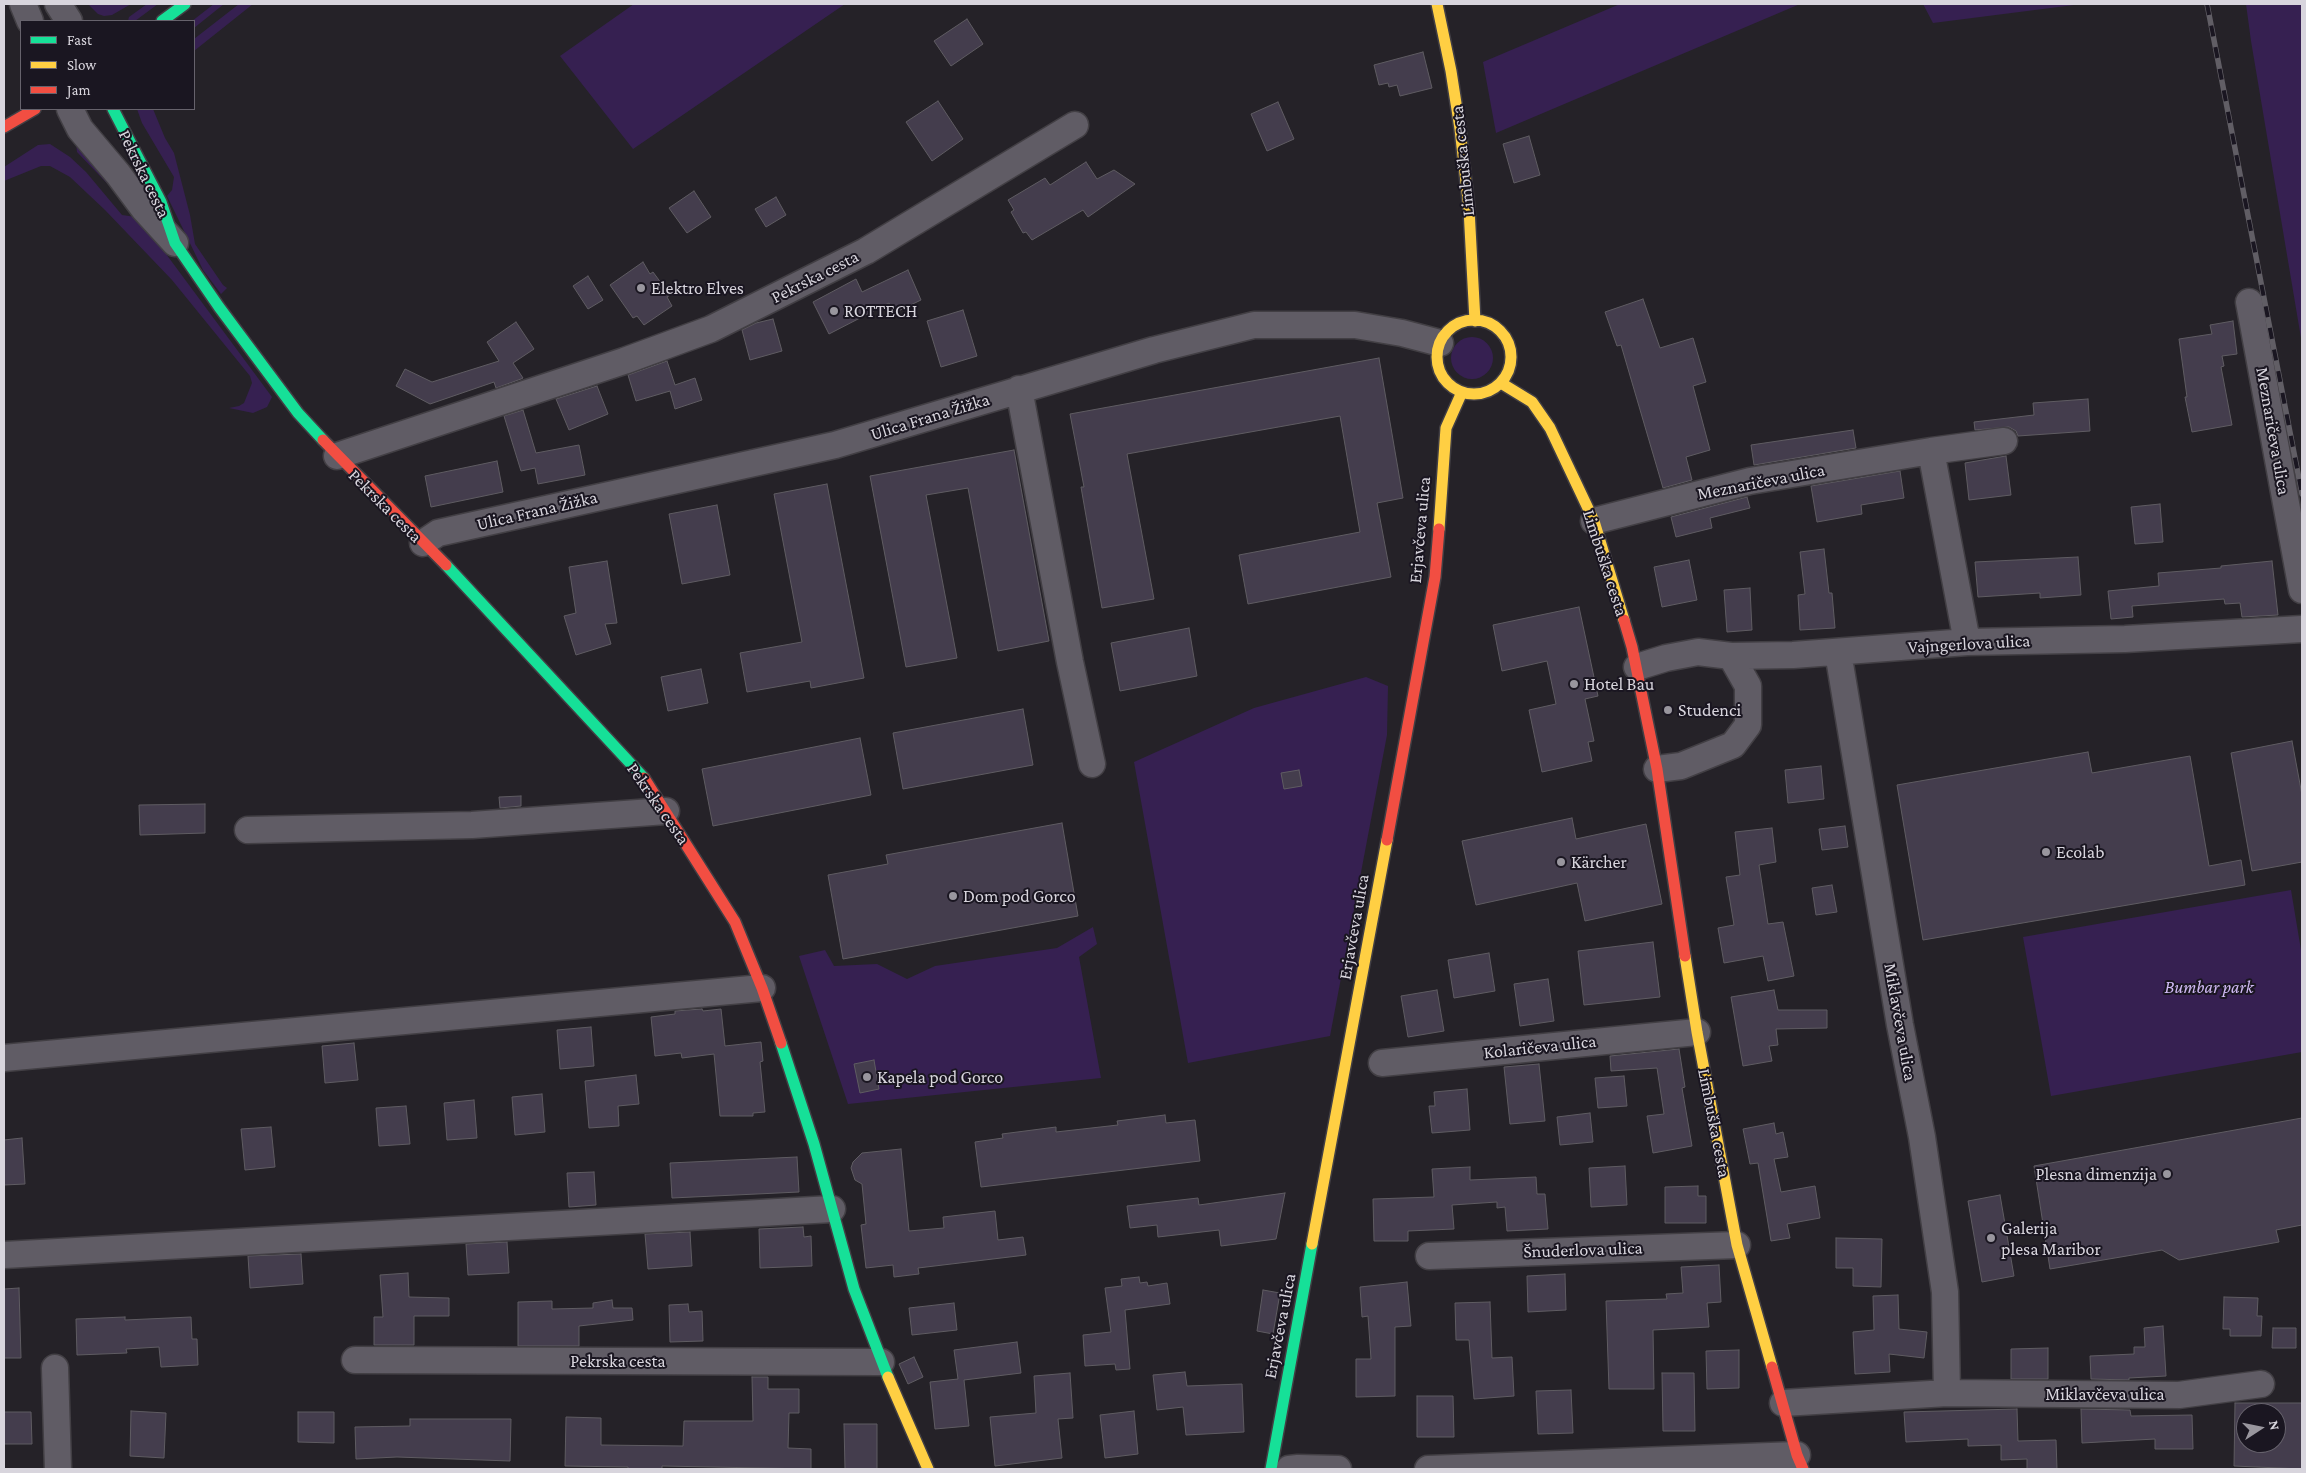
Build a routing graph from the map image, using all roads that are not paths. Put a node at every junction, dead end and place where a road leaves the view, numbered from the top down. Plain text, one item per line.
1 (23, 4) edge
2 (58, 4) edge
3 (185, 4) edge
4 (1437, 4) edge
5 (30, 20) edge
6 (67, 20) edge
7 (163, 20) edge
8 (33, 110) edge
9 (70, 110) edge
10 (114, 110) edge
11 (1075, 125) dead end
12 (4, 127) edge
13 (175, 243) junction
14 (2250, 302) dead end
15 (1475, 321) junction
16 (1440, 343) junction
17 (1501, 383) junction
18 (1019, 389) junction
19 (1462, 392) junction
20 (2004, 441) dead end
21 (1930, 451) junction
22 (337, 456) junction
23 (1594, 520) junction
24 (423, 543) junction
25 (2302, 590) edge
26 (2302, 630) edge
27 (1967, 642) junction
28 (1838, 652) junction
29 (1731, 656) junction
30 (1637, 667) junction
31 (1092, 764) dead end
32 (1657, 770) junction
33 (666, 811) junction
34 (248, 830) dead end
35 (762, 988) junction
36 (1697, 1032) junction
37 (4, 1058) edge
38 (1382, 1063) dead end
39 (832, 1209) junction
40 (1737, 1245) junction
41 (4, 1255) edge
42 (1430, 1256) dead end
43 (355, 1360) dead end
44 (881, 1362) junction
45 (55, 1368) dead end
46 (2261, 1384) dead end
47 (1947, 1393) junction
48 (1783, 1402) junction
49 (1800, 1462) edge
50 (1616, 1466) edge
51 (58, 1469) edge
52 (928, 1469) edge
53 (1271, 1469) edge
54 (1289, 1469) edge
55 (1338, 1469) edge
56 (1428, 1469) edge

1 - 5 street
2 - 6 street
3 - 7 street
4 - 15 street, Limbuška cesta
8 - 12 street
9 - 13 street
10 - 13 street, Pekrska cesta
11 - 22 street, Pekrska cesta
13 - 22 street, Pekrska cesta
14 - 25 street, Meznaričeva ulica
15 - 16 street
15 - 17 street
16 - 18 street, Ulica Frana Žižka
16 - 19 street
17 - 19 street
17 - 23 street, Limbuška cesta
18 - 24 street, Ulica Frana Žižka
18 - 31 street
19 - 53 street, Erjavčeva ulica
20 - 21 street, Meznaričeva ulica
21 - 23 street, Meznaričeva ulica
21 - 27 street
22 - 24 street, Pekrska cesta
23 - 30 street, Limbuška cesta
24 - 33 street, Pekrska cesta
26 - 27 street, Vajngerlova ulica
27 - 28 street, Vajngerlova ulica
28 - 29 street, Vajngerlova ulica
28 - 47 street, Miklavčeva ulica
29 - 30 street, Vajngerlova ulica
29 - 32 street
30 - 32 street, Limbuška cesta
32 - 36 street, Limbuška cesta
33 - 34 street
33 - 35 street, Pekrska cesta
35 - 37 street
35 - 39 street, Pekrska cesta
36 - 38 street, Kolaričeva ulica
36 - 40 street, Limbuška cesta
39 - 41 street
39 - 44 street, Pekrska cesta
40 - 42 street, Šnuderlova ulica
40 - 48 street, Limbuška cesta
43 - 44 street, Pekrska cesta
44 - 52 street, Pekrska cesta
45 - 51 street
46 - 47 street, Miklavčeva ulica
47 - 48 street, Miklavčeva ulica
48 - 49 street, Limbuška cesta
49 - 50 street
50 - 56 street
54 - 55 street

